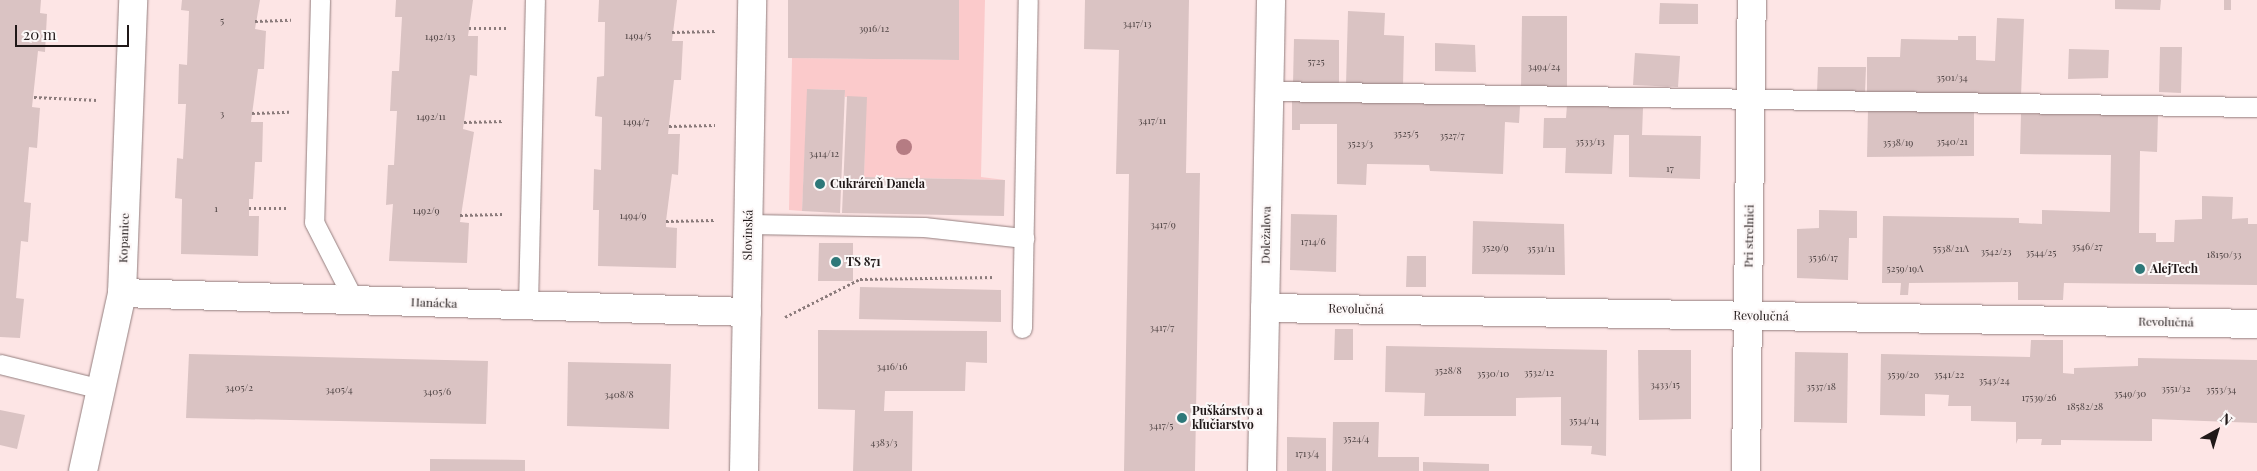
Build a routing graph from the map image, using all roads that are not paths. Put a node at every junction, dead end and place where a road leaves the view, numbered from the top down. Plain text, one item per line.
1 (133, 0) edge
2 (320, 0) edge
3 (535, 0) edge
4 (752, 0) edge
5 (1028, 0) edge
6 (1271, 0) edge
7 (1752, 0) edge
8 (1269, 92) junction
9 (1751, 101) junction
10 (2257, 107) edge
11 (748, 224) junction
12 (1024, 238) junction
13 (122, 293) junction
14 (354, 300) junction
15 (528, 306) junction
16 (1265, 308) junction
17 (747, 312) junction
18 (1749, 316) junction
19 (2257, 324) edge
20 (1022, 328) dead end
21 (0, 364) edge
22 (100, 390) junction
23 (83, 471) edge
24 (744, 471) edge
25 (1262, 471) edge
26 (1746, 471) edge

1 - 13 street, Kopanice
2 - 14 lane
3 - 15 lane
4 - 11 street, Slovinská
5 - 12 lane
6 - 8 street, Doležalova
7 - 9 street, Pri strelnici
8 - 9 lane
8 - 16 street, Doležalova
9 - 10 lane
9 - 18 street, Pri strelnici
11 - 12 lane
11 - 17 street, Slovinská
12 - 20 lane
13 - 14 street, Hanácka
13 - 22 street, Kopanice
14 - 15 street, Hanácka
15 - 17 street, Hanácka
16 - 18 street, Revolučná
16 - 25 street, Doležalova
17 - 24 street, Slovinská
18 - 19 street, Revolučná
18 - 26 street, Pri strelnici
21 - 22 lane
22 - 23 street, Kopanice

